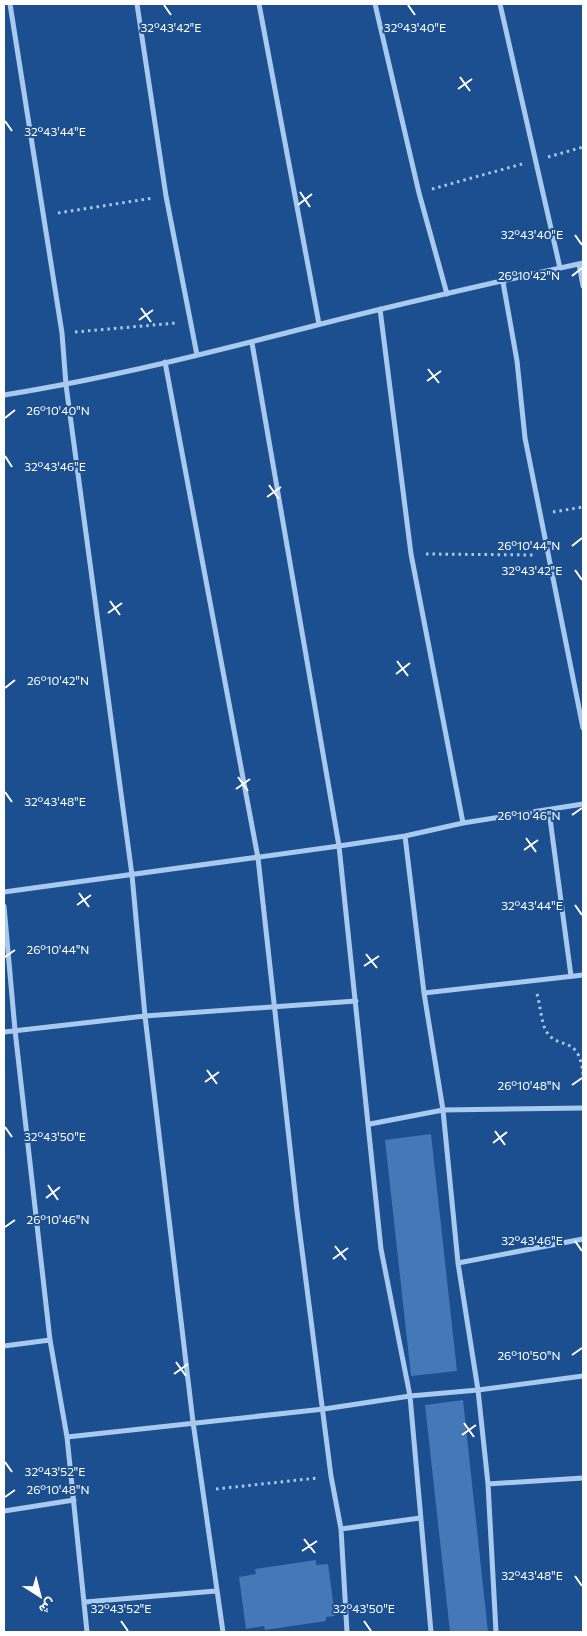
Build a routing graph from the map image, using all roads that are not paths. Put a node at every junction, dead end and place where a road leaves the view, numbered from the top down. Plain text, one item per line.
1 (10, 4) edge
2 (137, 4) edge
3 (259, 4) edge
4 (375, 4) edge
5 (500, 4) edge
6 (581, 263) edge
7 (560, 268) junction
8 (503, 282) junction
9 (583, 286) edge
10 (447, 294) junction
11 (380, 309) junction
12 (320, 324) junction
13 (252, 343) junction
14 (197, 355) junction
15 (165, 362) junction
16 (66, 385) junction
17 (4, 394) edge
18 (583, 728) edge
19 (583, 804) edge
20 (549, 811) junction
21 (464, 823) junction
22 (405, 836) junction
23 (339, 846) junction
24 (258, 858) junction
25 (132, 875) junction
26 (4, 892) edge
27 (4, 906) edge
28 (583, 974) edge
29 (571, 976) junction
30 (424, 993) junction
31 (356, 1001) junction
32 (276, 1008) junction
33 (145, 1016) junction
34 (15, 1030) junction
35 (4, 1032) edge
36 (583, 1108) edge
37 (442, 1110) junction
38 (370, 1124) junction
39 (583, 1239) edge
40 (458, 1263) junction
41 (50, 1340) junction
42 (4, 1346) edge
43 (583, 1376) edge
44 (478, 1390) junction
45 (410, 1396) junction
46 (324, 1409) junction
47 (193, 1422) junction
48 (66, 1437) junction
49 (583, 1478) edge
50 (488, 1484) junction
51 (74, 1500) junction
52 (4, 1511) edge
53 (420, 1518) junction
54 (341, 1529) junction
55 (216, 1591) junction
56 (85, 1602) junction
57 (87, 1632) edge
58 (223, 1632) edge
59 (347, 1632) edge
60 (431, 1632) edge
61 (496, 1632) edge

1 - 16 street
2 - 14 street
3 - 12 street
4 - 10 street
5 - 7 street
6 - 7 street
6 - 9 street
7 - 8 street
8 - 10 street
8 - 18 street
10 - 11 street
11 - 12 street
11 - 21 street
12 - 13 street
13 - 14 street
13 - 23 street
14 - 15 street
15 - 16 street
15 - 24 street
16 - 17 street
16 - 25 street
19 - 20 street
20 - 21 street
20 - 29 street
21 - 22 street
22 - 23 street
22 - 30 street
23 - 24 street
23 - 31 street
24 - 25 street
24 - 32 street
25 - 26 street
25 - 33 street
27 - 34 street
28 - 29 street
29 - 30 street
30 - 37 street
31 - 32 street
31 - 38 street
32 - 33 street
32 - 46 street
33 - 34 street
33 - 47 street
34 - 35 street
34 - 41 street
36 - 37 street
37 - 38 street
37 - 40 street
38 - 45 street
39 - 40 street
40 - 44 street
41 - 42 street
41 - 48 street
43 - 44 street
44 - 45 street
44 - 50 street
45 - 46 street
45 - 53 street
46 - 47 street
46 - 54 street
47 - 48 street
47 - 55 street
48 - 51 street
49 - 50 street
50 - 61 street
51 - 52 street
51 - 56 street
53 - 54 street
53 - 60 street
54 - 59 street
55 - 56 street
55 - 58 street
56 - 57 street

